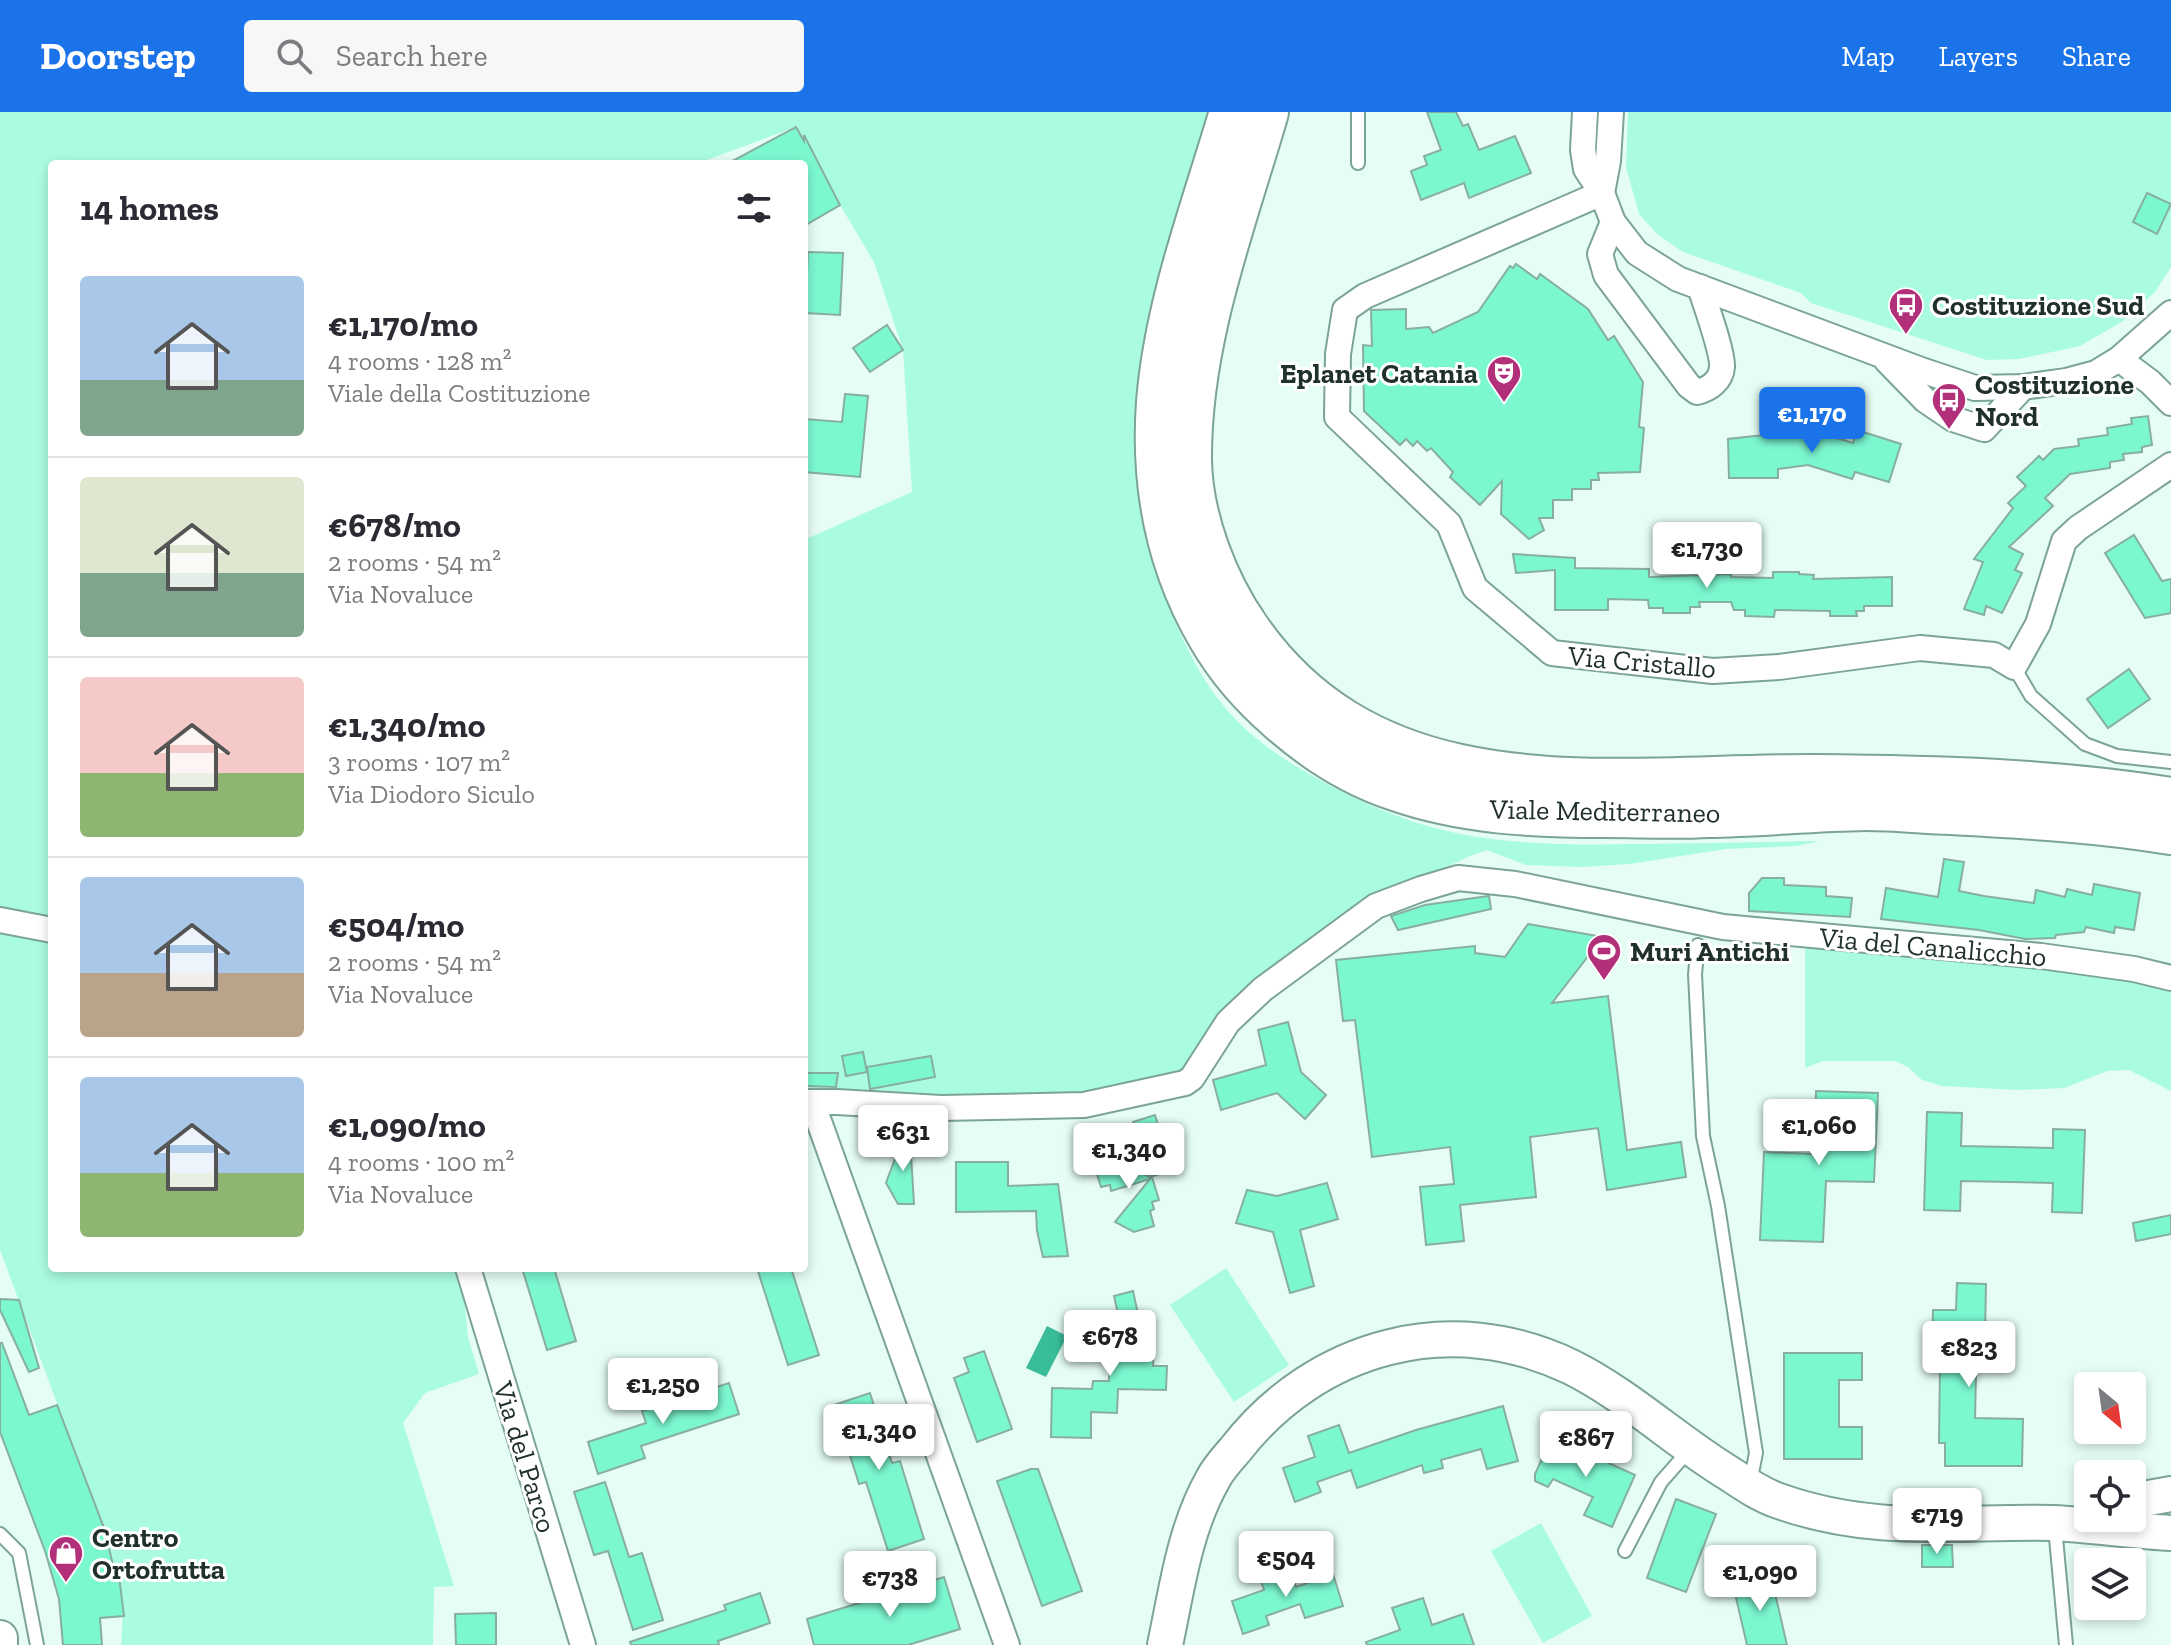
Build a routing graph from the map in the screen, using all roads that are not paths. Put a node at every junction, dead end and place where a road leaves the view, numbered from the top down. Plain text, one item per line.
1 (1232, 112) edge
2 (1266, 112) edge
3 (1358, 112) edge
4 (1585, 112) edge
5 (1611, 112) edge
6 (1358, 163) dead end
7 (1602, 193) junction
8 (1613, 222) junction
9 (1700, 287) junction
10 (2171, 313) edge
11 (1882, 356) junction
12 (2119, 359) junction
13 (2023, 387) junction
14 (2171, 403) edge
15 (2171, 465) edge
16 (2014, 667) junction
17 (2171, 762) edge
18 (2171, 800) edge
19 (2032, 816) junction
20 (2171, 832) edge
21 (2171, 852) edge
22 (0, 920) edge
23 (48, 929) edge
24 (1698, 945) dead end
25 (2171, 978) edge
26 (808, 1102) edge
27 (469, 1272) edge
28 (1690, 1449) junction
29 (1750, 1486) junction
30 (2171, 1494) edge
31 (2146, 1498) edge
32 (2074, 1517) edge
33 (2055, 1523) junction
34 (2171, 1533) edge
35 (0, 1534) edge
36 (1625, 1551) dead end
37 (0, 1638) edge
38 (0, 1645) edge
39 (37, 1645) edge
40 (583, 1645) edge
41 (1007, 1645) edge
42 (1165, 1645) edge
43 (2066, 1645) edge

1 - 19 highway, Viale Mediterraneo
2 - 18 highway, Viale Mediterraneo
3 - 6 lane
4 - 7 street
5 - 7 street
7 - 8 street
7 - 16 street, Via Cristallo
8 - 9 street
8 - 9 street
9 - 11 street
10 - 12 street
11 - 13 street
11 - 13 street
12 - 13 street
12 - 14 street
15 - 16 street
16 - 17 lane
19 - 20 highway, Viale Mediterraneo
19 - 21 highway
22 - 23 street
24 - 29 lane
25 - 26 street, Via del Canalicchio
26 - 41 street
27 - 40 street, Via del Parco
28 - 29 main road
28 - 36 lane
28 - 42 main road
29 - 33 main road
30 - 31 main road
32 - 33 main road
33 - 34 main road
33 - 43 lane
35 - 39 lane
37 - 38 main road

